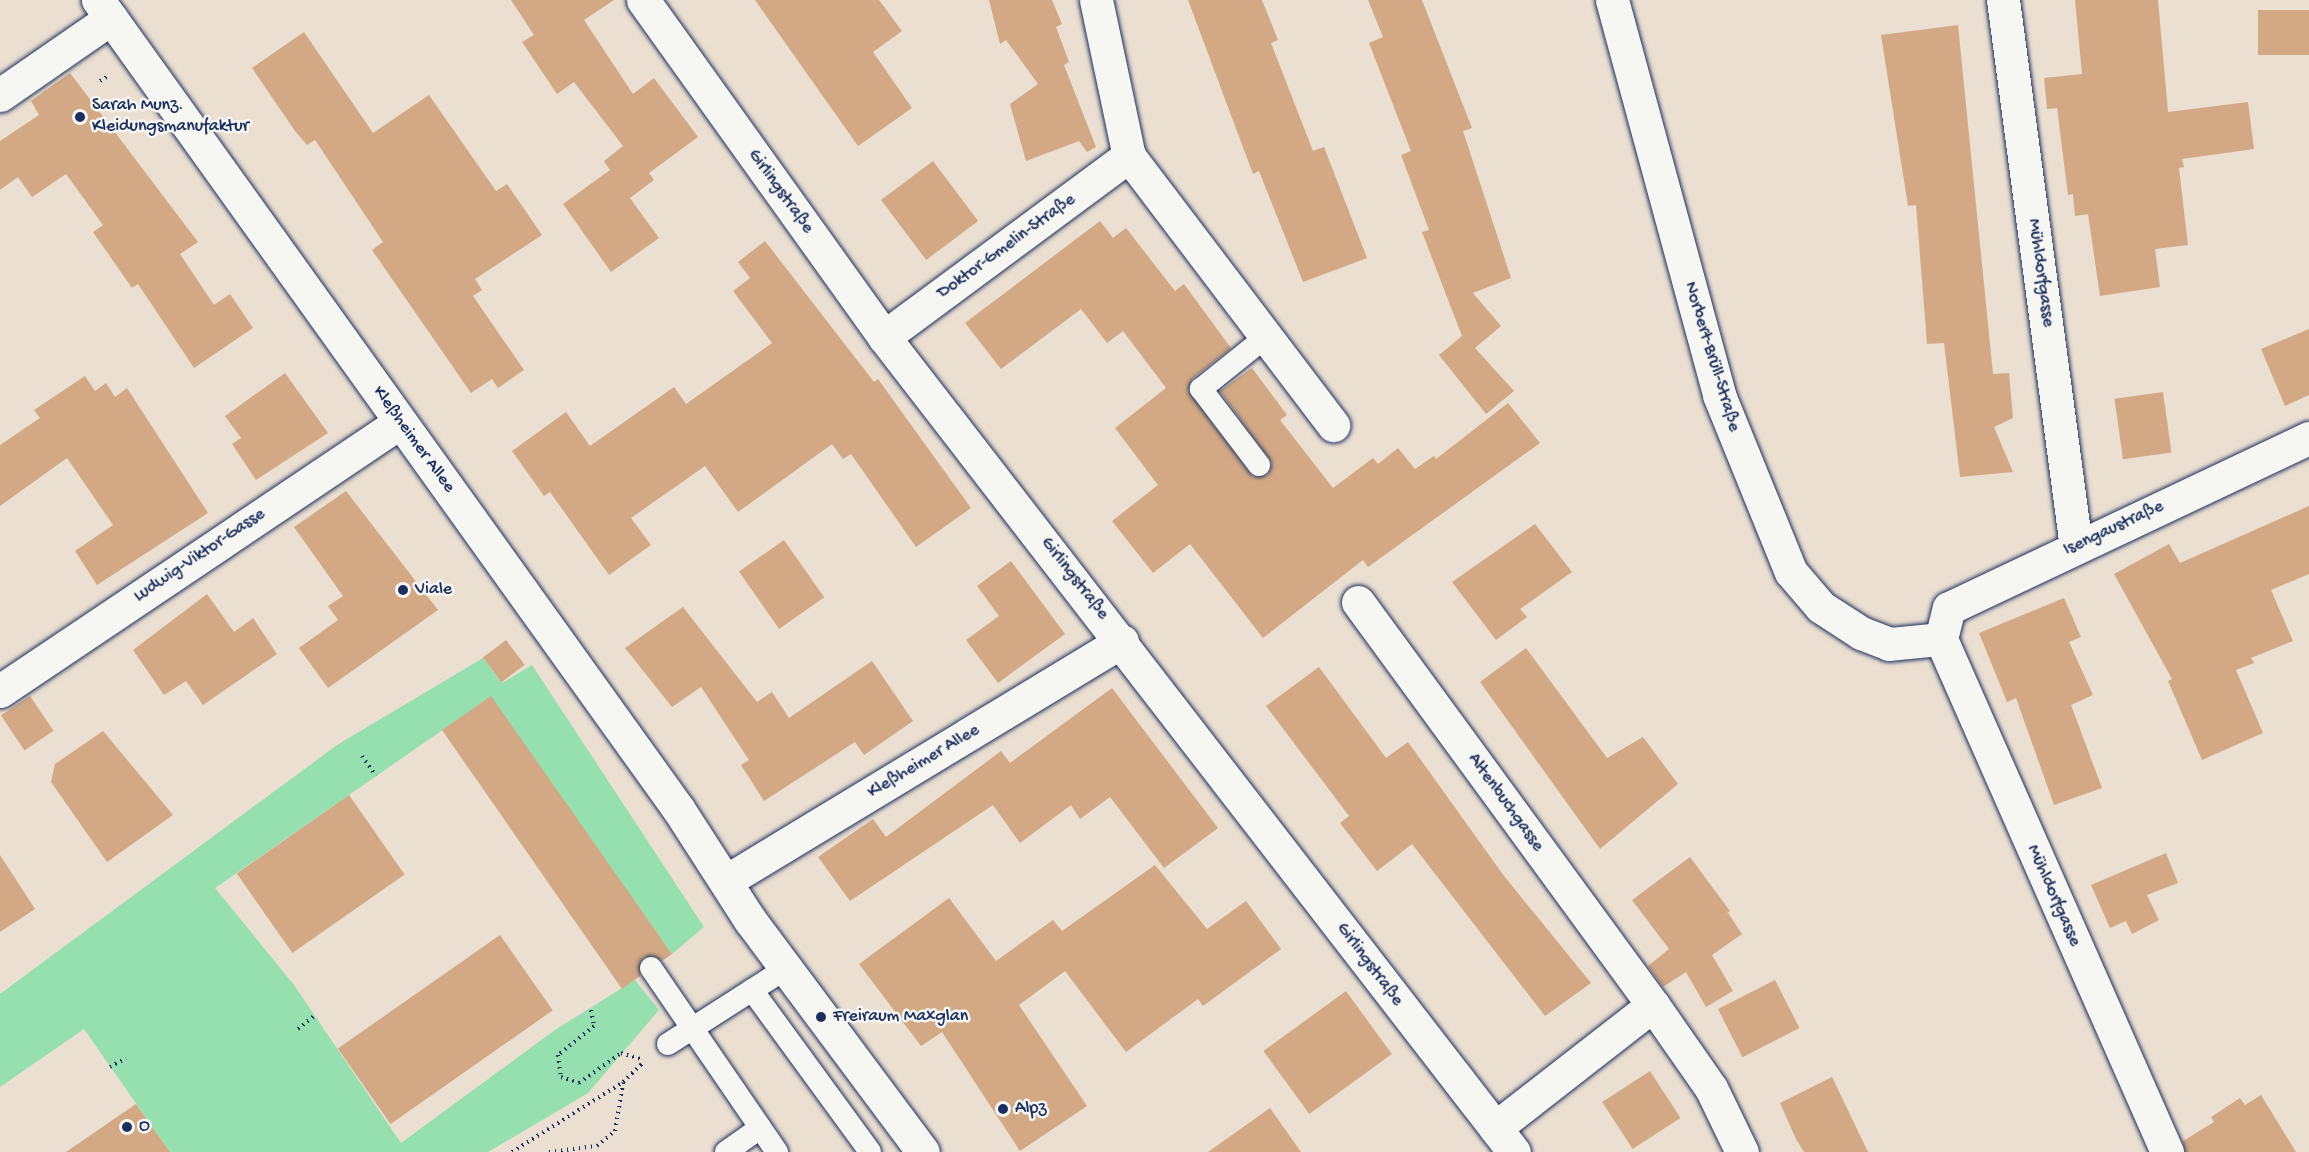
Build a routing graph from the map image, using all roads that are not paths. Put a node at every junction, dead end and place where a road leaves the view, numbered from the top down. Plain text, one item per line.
1 (643, 0) edge
2 (1096, 0) edge
3 (1612, 0) edge
4 (2003, 0) edge
5 (104, 9) edge
6 (0, 95) edge
7 (1129, 156) junction
8 (1267, 336) junction
9 (884, 337) junction
10 (400, 422) junction
11 (1333, 425) dead end
12 (2309, 438) edge
13 (1259, 465) dead end
14 (2076, 547) junction
15 (1358, 602) dead end
16 (1941, 639) junction
17 (1122, 641) junction
18 (0, 691) edge
19 (726, 882) junction
20 (651, 969) dead end
21 (785, 969) junction
22 (752, 990) junction
23 (1653, 1005) junction
24 (693, 1028) junction
25 (668, 1044) road end
26 (760, 1128) junction
27 (1504, 1140) edge
28 (726, 1152) edge
29 (777, 1152) edge
30 (870, 1152) edge
31 (923, 1152) edge
32 (1742, 1152) edge
33 (2167, 1152) edge

1 - 9 street, Girlingstraße
2 - 7 street
3 - 16 street, Norbert-Brüll-Straße
4 - 14 street, Mühldorfgasse
5 - 6 street
5 - 10 street, Kleßheimer Allee
7 - 8 street
7 - 9 street, Doktor-Gmelin-Straße
8 - 11 street
8 - 13 lane
9 - 17 street, Girlingstraße
10 - 18 street, Ludwig-Viktor-Gasse
10 - 19 street, Kleßheimer Allee
12 - 14 street, Isengaustraße
14 - 16 street, Isengaustraße
15 - 23 street, Altenbuchgasse
16 - 33 street, Mühldorfgasse
17 - 19 street, Kleßheimer Allee
17 - 27 street, Girlingstraße
19 - 21 street, Kleßheimer Allee
20 - 24 lane
21 - 22 lane
21 - 31 street, Kleßheimer Allee
22 - 24 lane
22 - 30 lane
23 - 27 street
23 - 32 street, Altenbuchgasse
24 - 25 lane
24 - 26 lane
26 - 28 lane
26 - 29 lane

